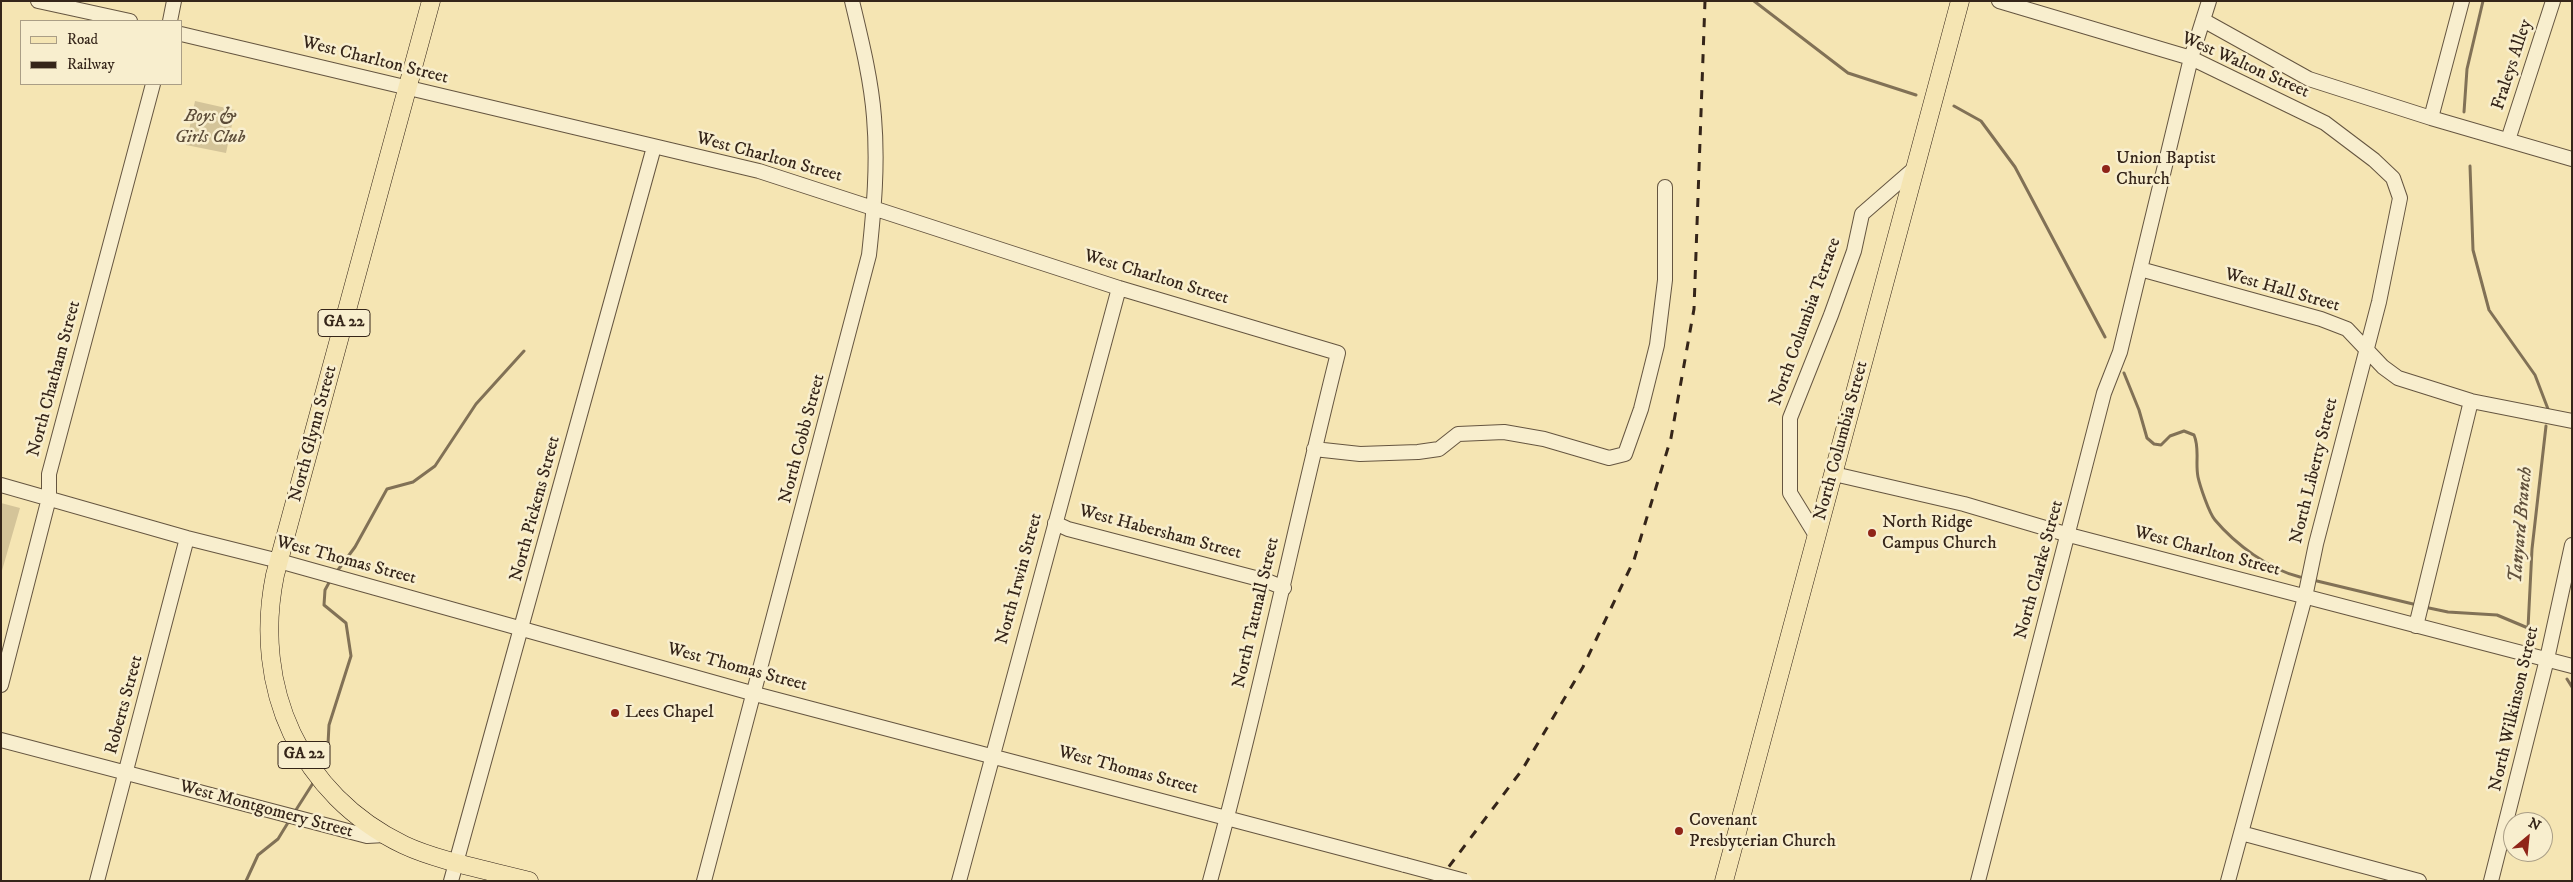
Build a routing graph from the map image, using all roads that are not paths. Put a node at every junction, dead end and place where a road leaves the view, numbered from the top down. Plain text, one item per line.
1 (38, 1) edge
2 (174, 1) edge
3 (431, 1) edge
4 (852, 1) edge
5 (1960, 1) edge
6 (1999, 1) edge
7 (2209, 1) edge
8 (2462, 1) edge
9 (2553, 1) edge
10 (125, 20) edge
11 (170, 20) edge
12 (2203, 20) junction
13 (182, 34) edge
14 (2191, 58) junction
15 (153, 85) edge
16 (409, 89) junction
17 (2431, 118) junction
18 (2508, 140) junction
19 (654, 147) junction
20 (2572, 159) edge
21 (1916, 168) junction
22 (1665, 187) dead end
23 (874, 207) junction
24 (2397, 215) joint
25 (2140, 269) junction
26 (1119, 288) junction
27 (2366, 347) junction
28 (1338, 353) joint
29 (2471, 401) junction
30 (2572, 422) edge
31 (1314, 449) junction
32 (1834, 474) junction
33 (1, 485) edge
34 (49, 498) junction
35 (1055, 523) junction
36 (2069, 535) junction
37 (1817, 537) junction
38 (187, 538) junction
39 (2572, 546) edge
40 (279, 561) junction
41 (1284, 588) junction
42 (2305, 597) junction
43 (2416, 626) junction
44 (522, 628) junction
45 (2547, 660) junction
46 (2572, 666) edge
47 (1, 685) edge
48 (755, 694) junction
49 (1, 740) edge
50 (992, 754) junction
51 (126, 773) junction
52 (1228, 817) junction
53 (2241, 833) junction
54 (385, 835) junction
55 (456, 862) junction
56 (97, 881) edge
57 (451, 881) edge
58 (529, 881) edge
59 (704, 881) edge
60 (958, 881) edge
61 (1210, 881) edge
62 (1465, 881) edge
63 (1724, 881) edge
64 (1978, 881) edge
65 (2228, 881) edge
66 (2419, 881) edge
67 (2491, 881) edge

1 - 10 street
2 - 11 street
3 - 16 main road, North Glynn Street / GA 22
4 - 23 street, North Cobb Street
5 - 21 main road, North Columbia Street
6 - 14 street, West Walton Street
7 - 12 street
8 - 17 street
9 - 18 street, Fraleys Alley
12 - 14 street
12 - 17 street, West Walton Street
13 - 16 street, West Charlton Street
14 - 24 street, West Walton Street
14 - 25 street, North Clarke Street
15 - 34 street, North Chatham Street
16 - 19 street, West Charlton Street
16 - 40 main road, North Glynn Street / GA 22
17 - 18 street, West Walton Street
18 - 20 street, West Walton Street
19 - 23 street, West Charlton Street
19 - 44 street, North Pickens Street
21 - 32 main road, North Columbia Street
21 - 37 street, North Columbia Terrace
22 - 31 street
23 - 26 street, West Charlton Street
23 - 48 street, North Cobb Street
24 - 27 street, North Liberty Street
25 - 27 street, West Hall Street
25 - 36 street, North Clarke Street
26 - 28 street, West Charlton Street
26 - 35 street, North Irwin Street
27 - 29 street, West Hall Street
27 - 42 street, North Liberty Street
28 - 31 street, North Tattnall Street
29 - 30 street, West Hall Street
29 - 43 street
31 - 41 street, North Tattnall Street
32 - 36 street, West Charlton Street
32 - 37 main road, North Columbia Street
33 - 34 street, West Thomas Street
34 - 38 street, West Thomas Street
34 - 47 street, North Chatham Street
35 - 41 street, West Habersham Street
35 - 50 street, North Irwin Street
36 - 42 street, West Charlton Street
36 - 64 street, North Clarke Street
37 - 63 main road, North Columbia Street
38 - 40 street, West Thomas Street
38 - 51 street, Roberts Street
39 - 45 street, North Wilkinson Street
40 - 44 street, West Thomas Street
40 - 54 main road, North Glynn Street / GA 22
41 - 52 street, North Tattnall Street
42 - 43 street, West Charlton Street
42 - 53 street, North Liberty Street
43 - 45 street, West Charlton Street
44 - 48 street, West Thomas Street
44 - 55 street, North Pickens Street
45 - 46 street, West Charlton Street
45 - 67 street, North Wilkinson Street
48 - 50 street, West Thomas Street
48 - 59 street, North Cobb Street
49 - 51 street, West Montgomery Street
50 - 52 street, West Thomas Street
50 - 60 street, North Irwin Street
51 - 54 street, West Montgomery Street
51 - 56 street, Roberts Street
52 - 61 street, North Tattnall Street
52 - 62 street, West Thomas Street, bridge
53 - 65 street, North Liberty Street
53 - 66 street
54 - 55 main road, West Montgomery Street / GA 22
55 - 57 street, North Pickens Street
55 - 58 main road, West Montgomery Street / GA 22

